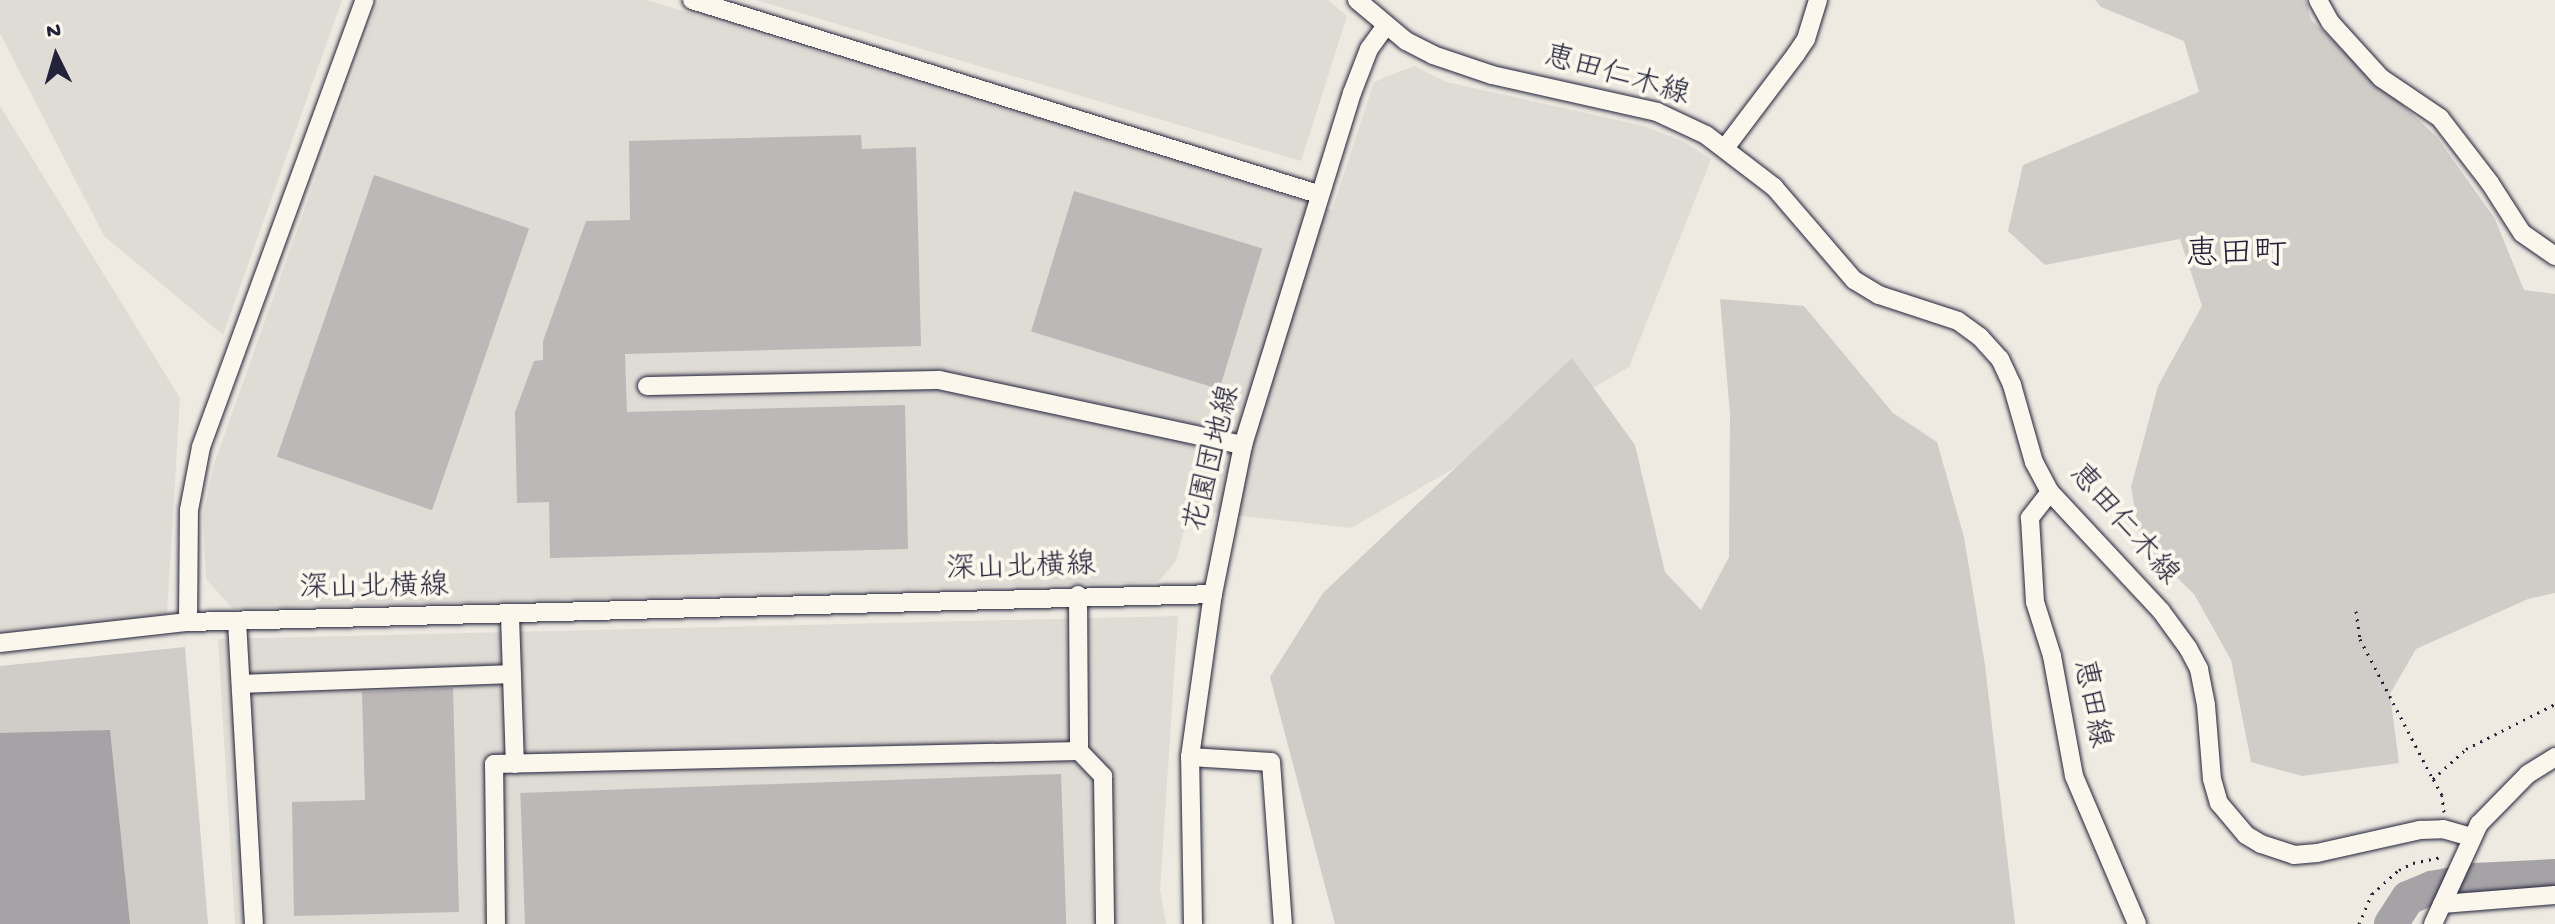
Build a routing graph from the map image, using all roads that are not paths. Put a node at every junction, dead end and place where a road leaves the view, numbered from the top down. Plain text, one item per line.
1 (365, 0) edge
2 (692, 0) edge
3 (1357, 0) edge
4 (1818, 0) edge
5 (2318, 0) edge
6 (1386, 26) junction
7 (1725, 148) junction
8 (1318, 194) junction
9 (2555, 256) edge
10 (647, 386) dead end
11 (1243, 445) junction
12 (2050, 492) junction
13 (1213, 594) junction
14 (1078, 595) junction
15 (510, 616) junction
16 (237, 621) junction
17 (188, 622) junction
18 (0, 643) edge
19 (512, 674) junction
20 (241, 684) junction
21 (1079, 751) junction
22 (1190, 757) junction
23 (2555, 757) edge
24 (515, 764) junction
25 (2471, 837) junction
26 (2555, 895) edge
27 (2444, 899) junction
28 (254, 924) edge
29 (496, 924) edge
30 (1105, 924) edge
31 (1193, 924) edge
32 (1283, 924) edge
33 (2137, 924) edge
34 (2433, 924) edge

1 - 17 street
2 - 8 street
3 - 6 street, 恵田仁木線
4 - 7 street
5 - 9 street
6 - 7 street, 恵田仁木線
6 - 8 street, 花園団地線
7 - 12 street, 恵田仁木線
8 - 11 street, 花園団地線
10 - 11 street
11 - 13 street, 花園団地線
12 - 25 street, 恵田仁木線
12 - 33 street, 恵田線
13 - 14 street, 深山北横線
13 - 22 street, 花園団地線
14 - 15 street, 深山北横線
14 - 21 street
15 - 16 street, 深山北横線
15 - 19 street
16 - 17 street, 深山北横線
16 - 20 street
17 - 18 street, 深山北横線
19 - 20 street
19 - 24 street
20 - 28 street
21 - 24 street
21 - 30 street
22 - 31 street, 花園団地線
22 - 32 street
23 - 25 street
24 - 29 street
25 - 27 street
26 - 27 street
27 - 34 street

